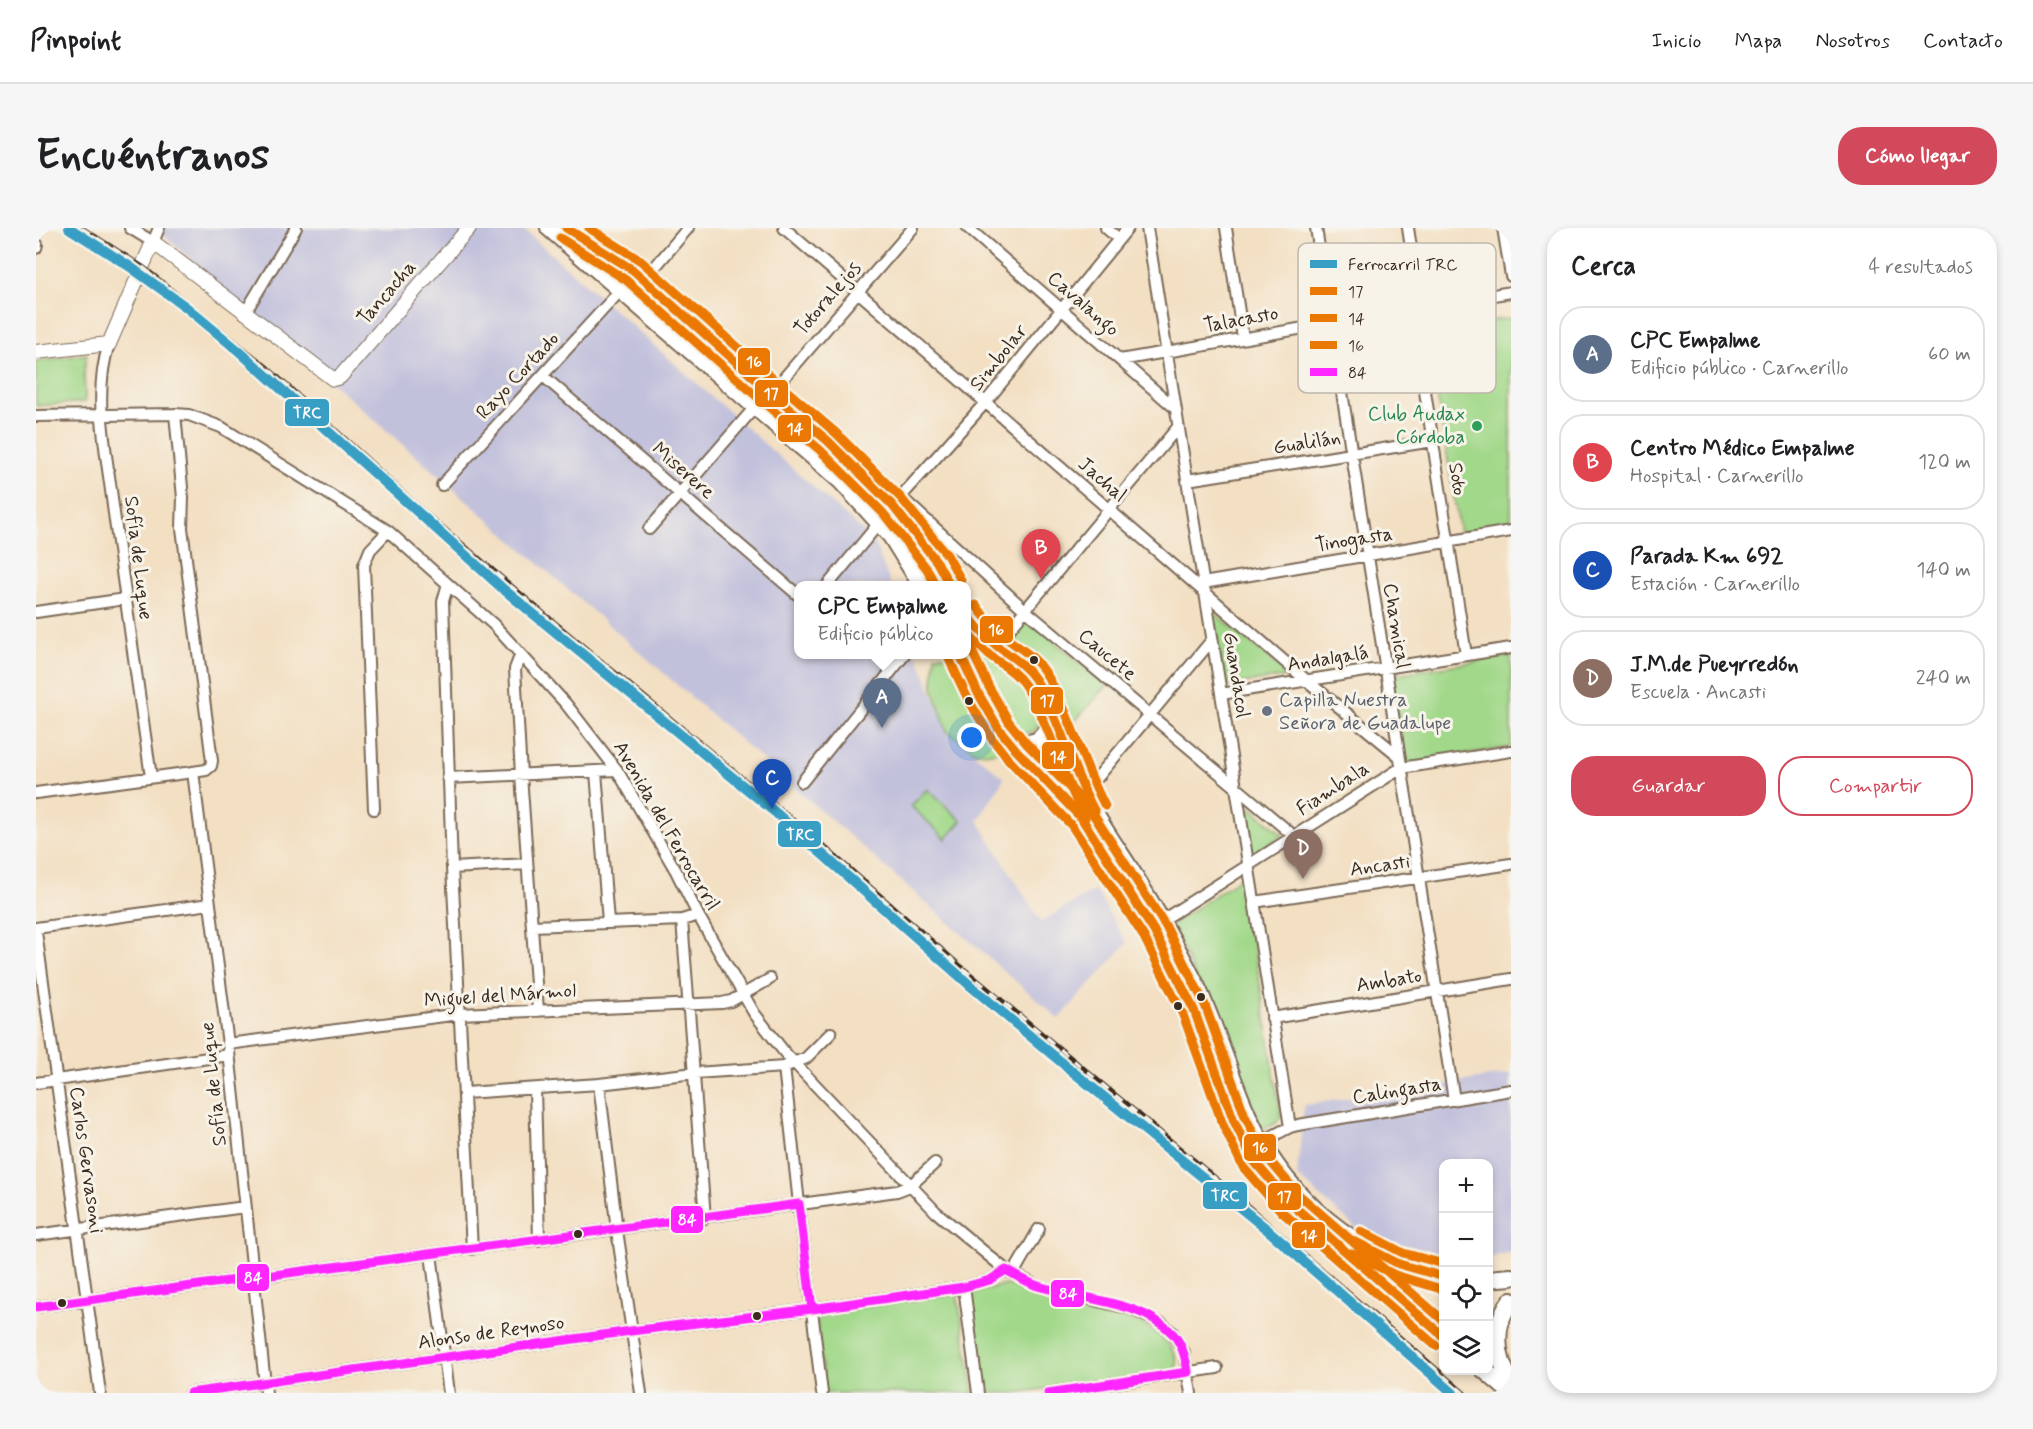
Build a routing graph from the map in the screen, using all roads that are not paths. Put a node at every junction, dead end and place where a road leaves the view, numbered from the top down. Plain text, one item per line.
1 (130, 228) edge
2 (159, 228) edge
3 (296, 228) edge
4 (469, 228) edge
5 (549, 228) edge
6 (584, 228) edge
7 (688, 228) edge
8 (784, 228) edge
9 (913, 228) edge
10 (968, 228) edge
11 (1106, 228) edge
12 (1128, 228) edge
13 (1147, 228) edge
14 (1226, 228) edge
15 (1316, 228) edge
16 (1408, 228) edge
17 (1503, 228) edge
18 (1119, 239) junction
19 (153, 242) junction
20 (1318, 243) edge
21 (1410, 243) edge
22 (1511, 276) edge
23 (644, 280) junction
24 (620, 291) junction
25 (858, 292) junction
26 (1511, 292) edge
27 (1496, 294) edge
28 (1062, 309) junction
29 (245, 313) junction
30 (1298, 328) edge
31 (1243, 338) junction
32 (109, 344) junction
33 (1167, 351) junction
34 (36, 352) edge
35 (1120, 360) junction
36 (543, 376) junction
37 (771, 393) junction
38 (1342, 393) edge
39 (1427, 393) edge
40 (985, 403) junction
41 (755, 407) junction
42 (1175, 408) junction
43 (102, 414) junction
44 (175, 414) junction
45 (36, 416) edge
46 (1178, 427) junction
47 (1433, 441) junction
48 (1351, 454) junction
49 (1187, 480) junction
50 (442, 485) dead end
51 (680, 494) junction
52 (897, 501) junction
53 (1109, 510) junction
54 (880, 522) junction
55 (649, 529) dead end
56 (388, 531) junction
57 (1511, 531) edge
58 (1449, 542) junction
59 (1367, 556) junction
60 (830, 581) edge
61 (919, 581) edge
62 (948, 581) edge
63 (448, 584) junction
64 (1204, 588) junction
65 (794, 593) edge
66 (125, 599) junction
67 (1025, 610) junction
68 (36, 612) edge
69 (971, 620) edge
70 (1212, 639) junction
71 (996, 645) junction
72 (1511, 648) edge
73 (1466, 655) junction
74 (520, 656) junction
75 (900, 659) edge
76 (962, 659) edge
77 (1385, 669) junction
78 (1306, 680) junction
79 (1221, 694) junction
80 (1051, 712) junction
81 (1151, 715) junction
82 (1008, 741) junction
83 (1511, 751) edge
84 (1399, 756) junction
85 (1401, 768) junction
86 (617, 770) junction
87 (193, 772) junction
88 (596, 772) junction
89 (521, 775) junction
90 (151, 777) junction
91 (448, 778) junction
92 (802, 782) dead end
93 (1235, 786) junction
94 (36, 793) edge
95 (1078, 800) junction
96 (374, 809) dead end
97 (1294, 836) junction
98 (527, 864) junction
99 (1511, 864) edge
100 (1248, 866) junction
101 (452, 868) junction
102 (1419, 878) junction
103 (1254, 902) junction
104 (210, 904) junction
105 (698, 915) junction
106 (682, 920) junction
107 (1161, 921) junction
108 (608, 922) junction
109 (532, 926) junction
110 (36, 930) edge
111 (770, 979) dead end
112 (1511, 979) edge
113 (1437, 991) junction
114 (743, 994) junction
115 (689, 1004) junction
116 (538, 1011) junction
117 (460, 1014) junction
118 (1272, 1018) junction
119 (831, 1032) dead end
120 (228, 1049) junction
121 (790, 1065) junction
122 (695, 1073) junction
123 (57, 1080) junction
124 (36, 1083) edge
125 (599, 1084) junction
126 (535, 1089) junction
127 (1511, 1090) edge
128 (465, 1093) junction
129 (1454, 1100) junction
130 (1290, 1127) junction
131 (1261, 1142) junction
132 (935, 1163) dead end
133 (910, 1186) junction
134 (799, 1204) junction
135 (245, 1207) junction
136 (705, 1218) junction
137 (1039, 1229) dead end
138 (78, 1230) junction
139 (617, 1230) junction
140 (36, 1235) edge
141 (539, 1240) junction
142 (472, 1249) junction
143 (431, 1254) junction
144 (1010, 1272) junction
145 (1439, 1276) edge
146 (1511, 1277) edge
147 (253, 1278) junction
148 (1493, 1279) edge
149 (964, 1287) junction
150 (87, 1300) junction
151 (1511, 1300) edge
152 (36, 1307) edge
153 (812, 1309) junction
154 (632, 1331) junction
155 (1439, 1333) edge
156 (444, 1358) junction
157 (1217, 1368) dead end
158 (1188, 1372) junction
159 (1489, 1375) edge
160 (1511, 1381) edge
161 (265, 1388) edge
162 (100, 1393) edge
163 (190, 1393) edge
164 (449, 1393) edge
165 (641, 1393) edge
166 (822, 1393) edge
167 (978, 1393) edge
168 (1048, 1393) edge
169 (1191, 1393) edge
170 (1511, 1393) edge

1 - 19 street
2 - 19 street
3 - 29 street
4 - 29 street, Tancacha
5 - 24 main road
6 - 23 main road
7 - 23 street
8 - 25 street, Jachal
9 - 25 street, Totoralejos
10 - 28 street, Cavalango
11 - 18 street
12 - 18 street, Simbolar
13 - 33 street, Guandacol
14 - 31 street
15 - 20 street, Chamical
16 - 21 street, Soto
17 - 22 street
18 - 28 street, Simbolar
19 - 29 street
19 - 32 street
23 - 37 main road
24 - 36 street, Rayo Cortado
24 - 41 main road
25 - 37 street, Totoralejos
25 - 40 street, Jachal
26 - 27 street, Talacasto
28 - 35 street, Cavalango
28 - 40 street, Simbolar
30 - 31 street, Talacasto
31 - 33 street, Talacasto
32 - 34 street
32 - 43 street, Sofía de Luque
33 - 35 street, Talacasto
33 - 42 street, Guandacol
35 - 42 street, Cavalango
36 - 50 street, Rayo Cortado
36 - 51 street, Miserere
37 - 52 main road
38 - 48 street, Chamical
39 - 47 street, Soto
40 - 52 street, Simbolar
40 - 53 street, Jachal
41 - 51 street
41 - 54 main road
42 - 46 street, Guandacol
43 - 44 street, Avenida del Ferrocarril
43 - 45 street, Avenida del Ferrocarril
43 - 66 street, Sofía de Luque
44 - 56 street, Avenida del Ferrocarril
44 - 87 street
46 - 49 street, Guandacol
46 - 53 street
47 - 48 street, Gualilán
47 - 58 street, Soto
48 - 49 street, Gualilán
48 - 59 street, Chamical
49 - 64 street, Guandacol
51 - 55 street
51 - 65 street, Miserere
52 - 62 main road
52 - 67 street, Caucete
53 - 64 street, Jachal
53 - 67 street
54 - 60 street
54 - 61 main road
56 - 63 street, Avenida del Ferrocarril
56 - 96 street
57 - 58 street, Tinogasta
58 - 59 street, Tinogasta
58 - 73 street, Soto
59 - 64 street, Tinogasta
59 - 77 street, Chamical
63 - 74 street, Avenida del Ferrocarril
63 - 91 street
64 - 70 street, Guandacol
64 - 78 street, Jachal
66 - 68 street
66 - 90 street, Sofía de Luque
67 - 71 street
67 - 81 street, Caucete
69 - 71 main road
70 - 79 street, Guandacol
70 - 81 street
71 - 80 main road
72 - 73 street, Andalgalá
73 - 77 street, Andalgalá
74 - 86 street, Avenida del Ferrocarril
74 - 89 street
75 - 92 street
76 - 82 main road
77 - 78 street, Andalgalá
77 - 84 street, Chamical
78 - 79 street, Andalgalá
78 - 84 street, Jachal
79 - 93 street, Guandacol
80 - 82 main road
80 - 95 main road
81 - 93 street, Caucete
81 - 95 street
82 - 95 main road
83 - 85 street, Fiambala
84 - 85 street, Chamical
85 - 97 street, Fiambala
85 - 102 street, Chamical
86 - 88 street
86 - 105 street, Avenida del Ferrocarril
87 - 90 street
87 - 104 street, Sofía de Luque
88 - 89 street
88 - 108 street
89 - 91 street
89 - 98 street
90 - 94 street
91 - 101 street
93 - 97 street, Caucete
93 - 100 street, Guandacol
95 - 107 main road
95 - 155 main road
97 - 100 street, Fiambala
98 - 101 street
98 - 109 street
99 - 102 street, Ancasti
100 - 103 street, Guandacol
100 - 107 street, Fiambala
101 - 117 street
102 - 103 street, Ancasti
102 - 113 street, Chamical
103 - 118 street, Guandacol
104 - 110 street
104 - 120 street, Sofía de Luque
105 - 106 street
105 - 114 street, Avenida del Ferrocarril
106 - 108 street
106 - 115 street
107 - 131 main road
108 - 109 street
109 - 116 street
110 - 123 street, Carlos Gervasoni
111 - 114 street, Miguel del Mármol
112 - 113 street, Ambato
113 - 118 street, Ambato
113 - 129 street, Chamical
114 - 115 street, Miguel del Mármol
114 - 121 street, Avenida del Ferrocarril
115 - 116 street, Miguel del Mármol
115 - 122 street
116 - 117 street, Miguel del Mármol
117 - 120 street, Miguel del Mármol
117 - 128 street
118 - 130 street, Guandacol
119 - 121 street
120 - 123 street, Miguel del Mármol
120 - 135 street, Sofía de Luque
121 - 122 street
121 - 133 street, Avenida del Ferrocarril
121 - 134 street
122 - 125 street
122 - 136 street
123 - 124 street, Miguel del Mármol
123 - 138 street, Carlos Gervasoni
125 - 126 street
125 - 139 street
126 - 128 street
126 - 141 street
127 - 129 street, Calingasta
128 - 142 street
129 - 130 street, Calingasta
130 - 131 street, Calingasta
131 - 145 main road
132 - 133 street
133 - 134 street
133 - 144 street, Avenida del Ferrocarril
134 - 136 street
134 - 153 street
135 - 138 street
135 - 147 street, Sofía de Luque
136 - 139 street
137 - 144 street
138 - 140 street
138 - 150 street, Carlos Gervasoni
139 - 141 street
139 - 154 street
141 - 142 street
142 - 143 street
143 - 147 street
143 - 156 street
144 - 149 street, Alonso de Reynoso
144 - 158 street, Avenida del Ferrocarril
146 - 148 main road
147 - 150 street
147 - 161 street, Sofía de Luque
149 - 153 street, Alonso de Reynoso
149 - 167 street
150 - 152 street
150 - 162 street, Carlos Gervasoni
151 - 160 main road
153 - 154 street, Alonso de Reynoso
153 - 166 street
154 - 156 street, Alonso de Reynoso
154 - 165 street
156 - 161 street, Alonso de Reynoso
156 - 164 street
157 - 158 street
158 - 168 street
158 - 169 street, Avenida del Ferrocarril
159 - 170 main road
161 - 163 street, Alonso de Reynoso

